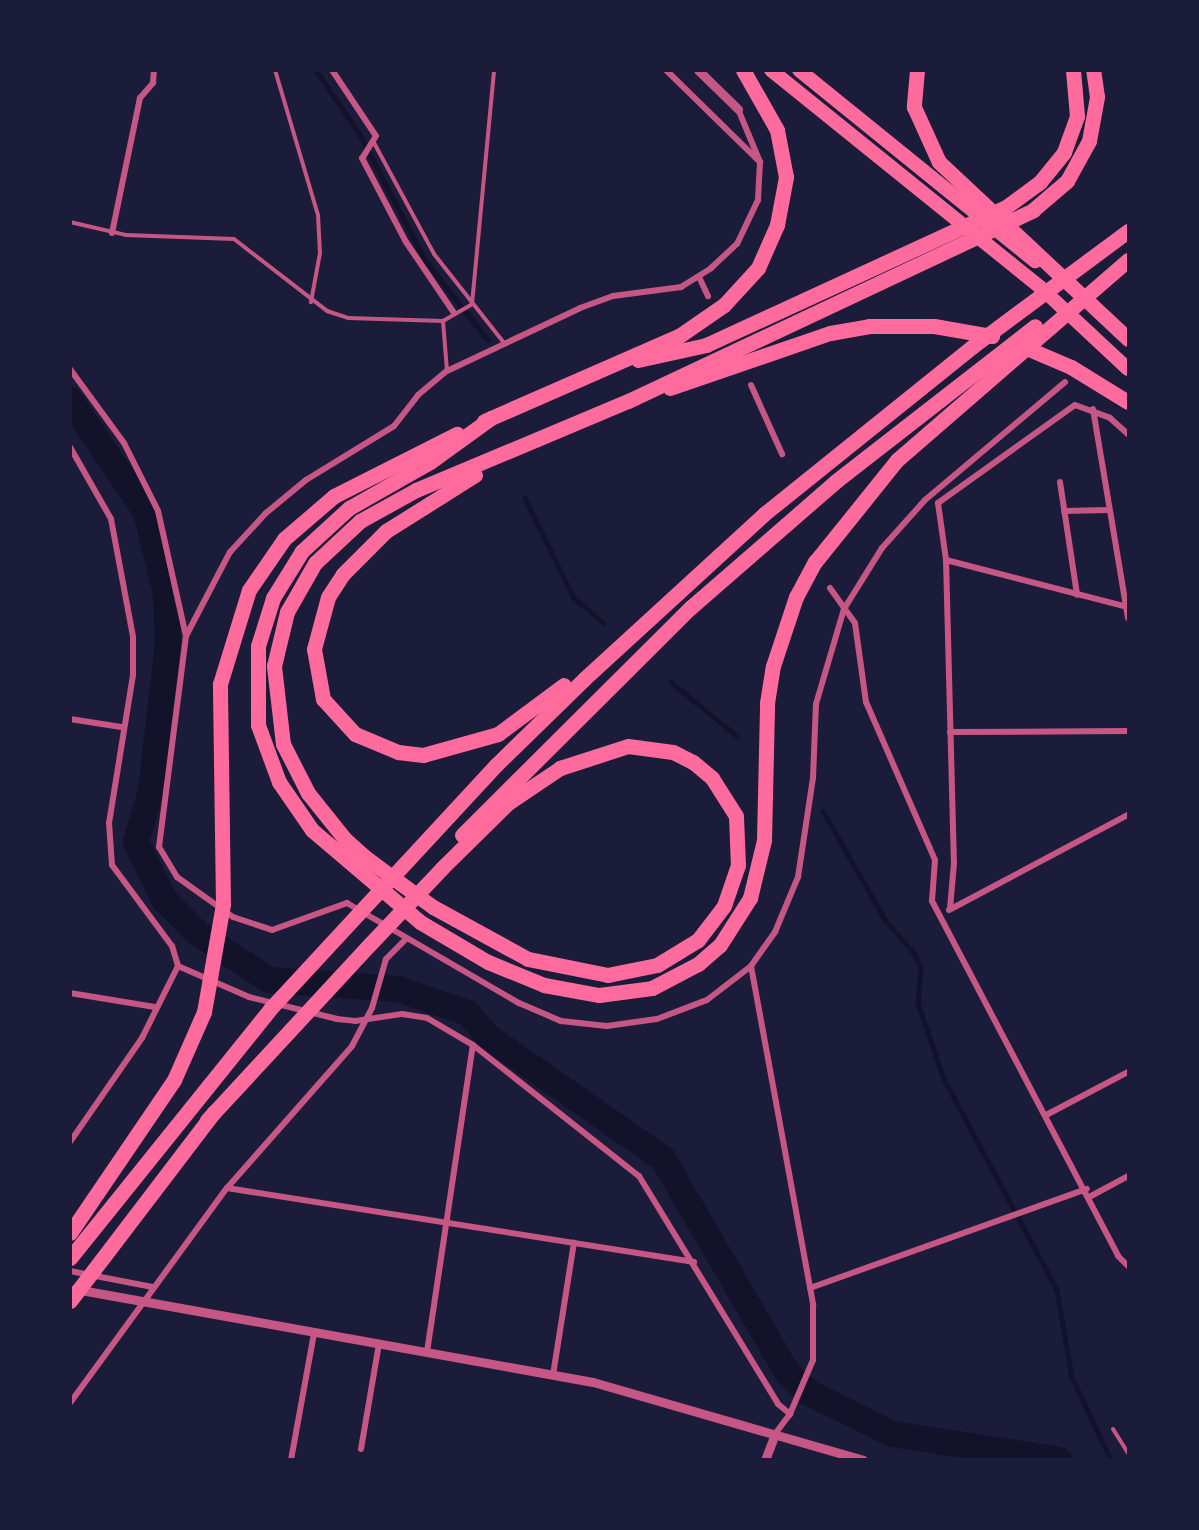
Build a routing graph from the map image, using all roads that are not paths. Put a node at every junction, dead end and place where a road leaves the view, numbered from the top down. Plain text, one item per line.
1 (154, 70) edge
2 (275, 70) edge
3 (332, 70) edge
4 (494, 70) edge
5 (666, 70) edge
6 (698, 70) edge
7 (743, 70) edge
8 (771, 70) edge
9 (799, 70) edge
10 (917, 70) edge
11 (1073, 70) edge
12 (1093, 70) edge
13 (738, 109) joint
14 (373, 141) junction
15 (760, 162) junction
16 (70, 222) edge
17 (1128, 231) edge
18 (112, 233) junction
19 (1128, 259) edge
20 (903, 265) junction
21 (700, 279) junction
22 (708, 296) dead end
23 (311, 302) junction
24 (471, 304) junction
25 (455, 313) junction
26 (443, 321) junction
27 (1128, 340) edge
28 (504, 343) junction
29 (618, 364) junction
30 (990, 367) junction
31 (70, 369) edge
32 (1128, 369) edge
33 (447, 371) junction
34 (1065, 382) dead end
35 (751, 385) dead end
36 (628, 401) junction
37 (1128, 402) edge
38 (1093, 409) junction
39 (491, 418) junction
40 (1128, 434) edge
41 (70, 447) edge
42 (508, 454) junction
43 (782, 454) dead end
44 (1060, 482) dead end
45 (925, 500) junction
46 (938, 503) junction
47 (1109, 510) junction
48 (1064, 511) junction
49 (764, 514) junction
50 (946, 560) junction
51 (830, 588) dead end
52 (1077, 595) junction
53 (1126, 607) edge
54 (844, 609) junction
55 (1128, 618) edge
56 (186, 636) junction
57 (70, 719) edge
58 (121, 727) junction
59 (1128, 731) edge
60 (950, 732) junction
61 (1128, 815) edge
62 (438, 865) junction
63 (950, 909) junction
64 (943, 913) junction
65 (406, 939) junction
66 (178, 966) junction
67 (751, 966) junction
68 (70, 993) edge
69 (155, 1006) junction
70 (367, 1016) junction
71 (472, 1045) junction
72 (1128, 1072) edge
73 (1048, 1114) junction
74 (70, 1142) edge
75 (1128, 1176) edge
76 (227, 1188) junction
77 (1087, 1189) junction
78 (1091, 1196) junction
79 (448, 1223) junction
80 (77, 1232) edge
81 (574, 1243) junction
82 (70, 1258) edge
83 (694, 1262) junction
84 (1128, 1266) edge
85 (70, 1270) edge
86 (152, 1287) junction
87 (810, 1288) junction
88 (70, 1289) edge
89 (70, 1301) edge
90 (141, 1301) junction
91 (314, 1333) junction
92 (379, 1344) junction
93 (427, 1352) junction
94 (554, 1375) junction
95 (70, 1403) edge
96 (790, 1414) junction
97 (1113, 1429) dead end
98 (775, 1434) junction
99 (361, 1449) dead end
100 (1128, 1453) edge
101 (291, 1460) edge
102 (765, 1460) edge
103 (863, 1460) edge

1 - 18 street
2 - 23 lane
3 - 14 street
4 - 24 lane
5 - 15 street
6 - 13 street
7 - 29 highway
8 - 32 highway
9 - 27 highway
10 - 27 highway
11 - 20 highway
12 - 20 highway
13 - 15 street
14 - 24 lane
14 - 25 street
15 - 21 street
16 - 18 lane
17 - 49 highway
18 - 23 lane
19 - 30 highway
20 - 29 highway
20 - 36 highway
21 - 22 street
21 - 28 street
23 - 26 lane
24 - 25 lane
24 - 28 lane
25 - 26 lane
26 - 33 lane
28 - 33 street
29 - 39 highway
30 - 39 highway
30 - 62 highway
31 - 56 street
33 - 56 street
34 - 45 street
35 - 43 street
36 - 37 highway
36 - 42 highway
38 - 40 street
38 - 46 street
38 - 47 street
39 - 80 highway
41 - 58 street
42 - 49 highway
42 - 62 highway
44 - 48 street
45 - 46 street
45 - 54 street
46 - 50 street
47 - 48 street
47 - 53 street
48 - 52 street
49 - 80 highway
50 - 52 street
50 - 60 street
51 - 54 street
52 - 53 street
53 - 55 street
54 - 64 street
54 - 67 street
56 - 65 street
57 - 58 street
58 - 66 street
59 - 60 street
60 - 63 street
61 - 63 street
62 - 89 highway
63 - 64 street
64 - 73 street
65 - 67 street
65 - 70 street
66 - 69 street
66 - 70 street
67 - 87 street
68 - 69 street
69 - 74 street
70 - 71 street
70 - 76 street
71 - 79 street
71 - 83 street
72 - 73 street
73 - 77 street
75 - 78 street
76 - 79 street
76 - 86 street
77 - 78 street
77 - 87 street
78 - 84 street
79 - 81 street
79 - 93 street
80 - 82 highway
81 - 83 street
81 - 94 street
83 - 96 street
85 - 86 street
86 - 90 street
87 - 96 street
88 - 90 street
90 - 91 street
90 - 95 street
91 - 92 street
91 - 101 street
92 - 93 street
92 - 99 street
93 - 94 street
94 - 98 street
96 - 98 street
97 - 100 lane
98 - 102 street
98 - 103 street

